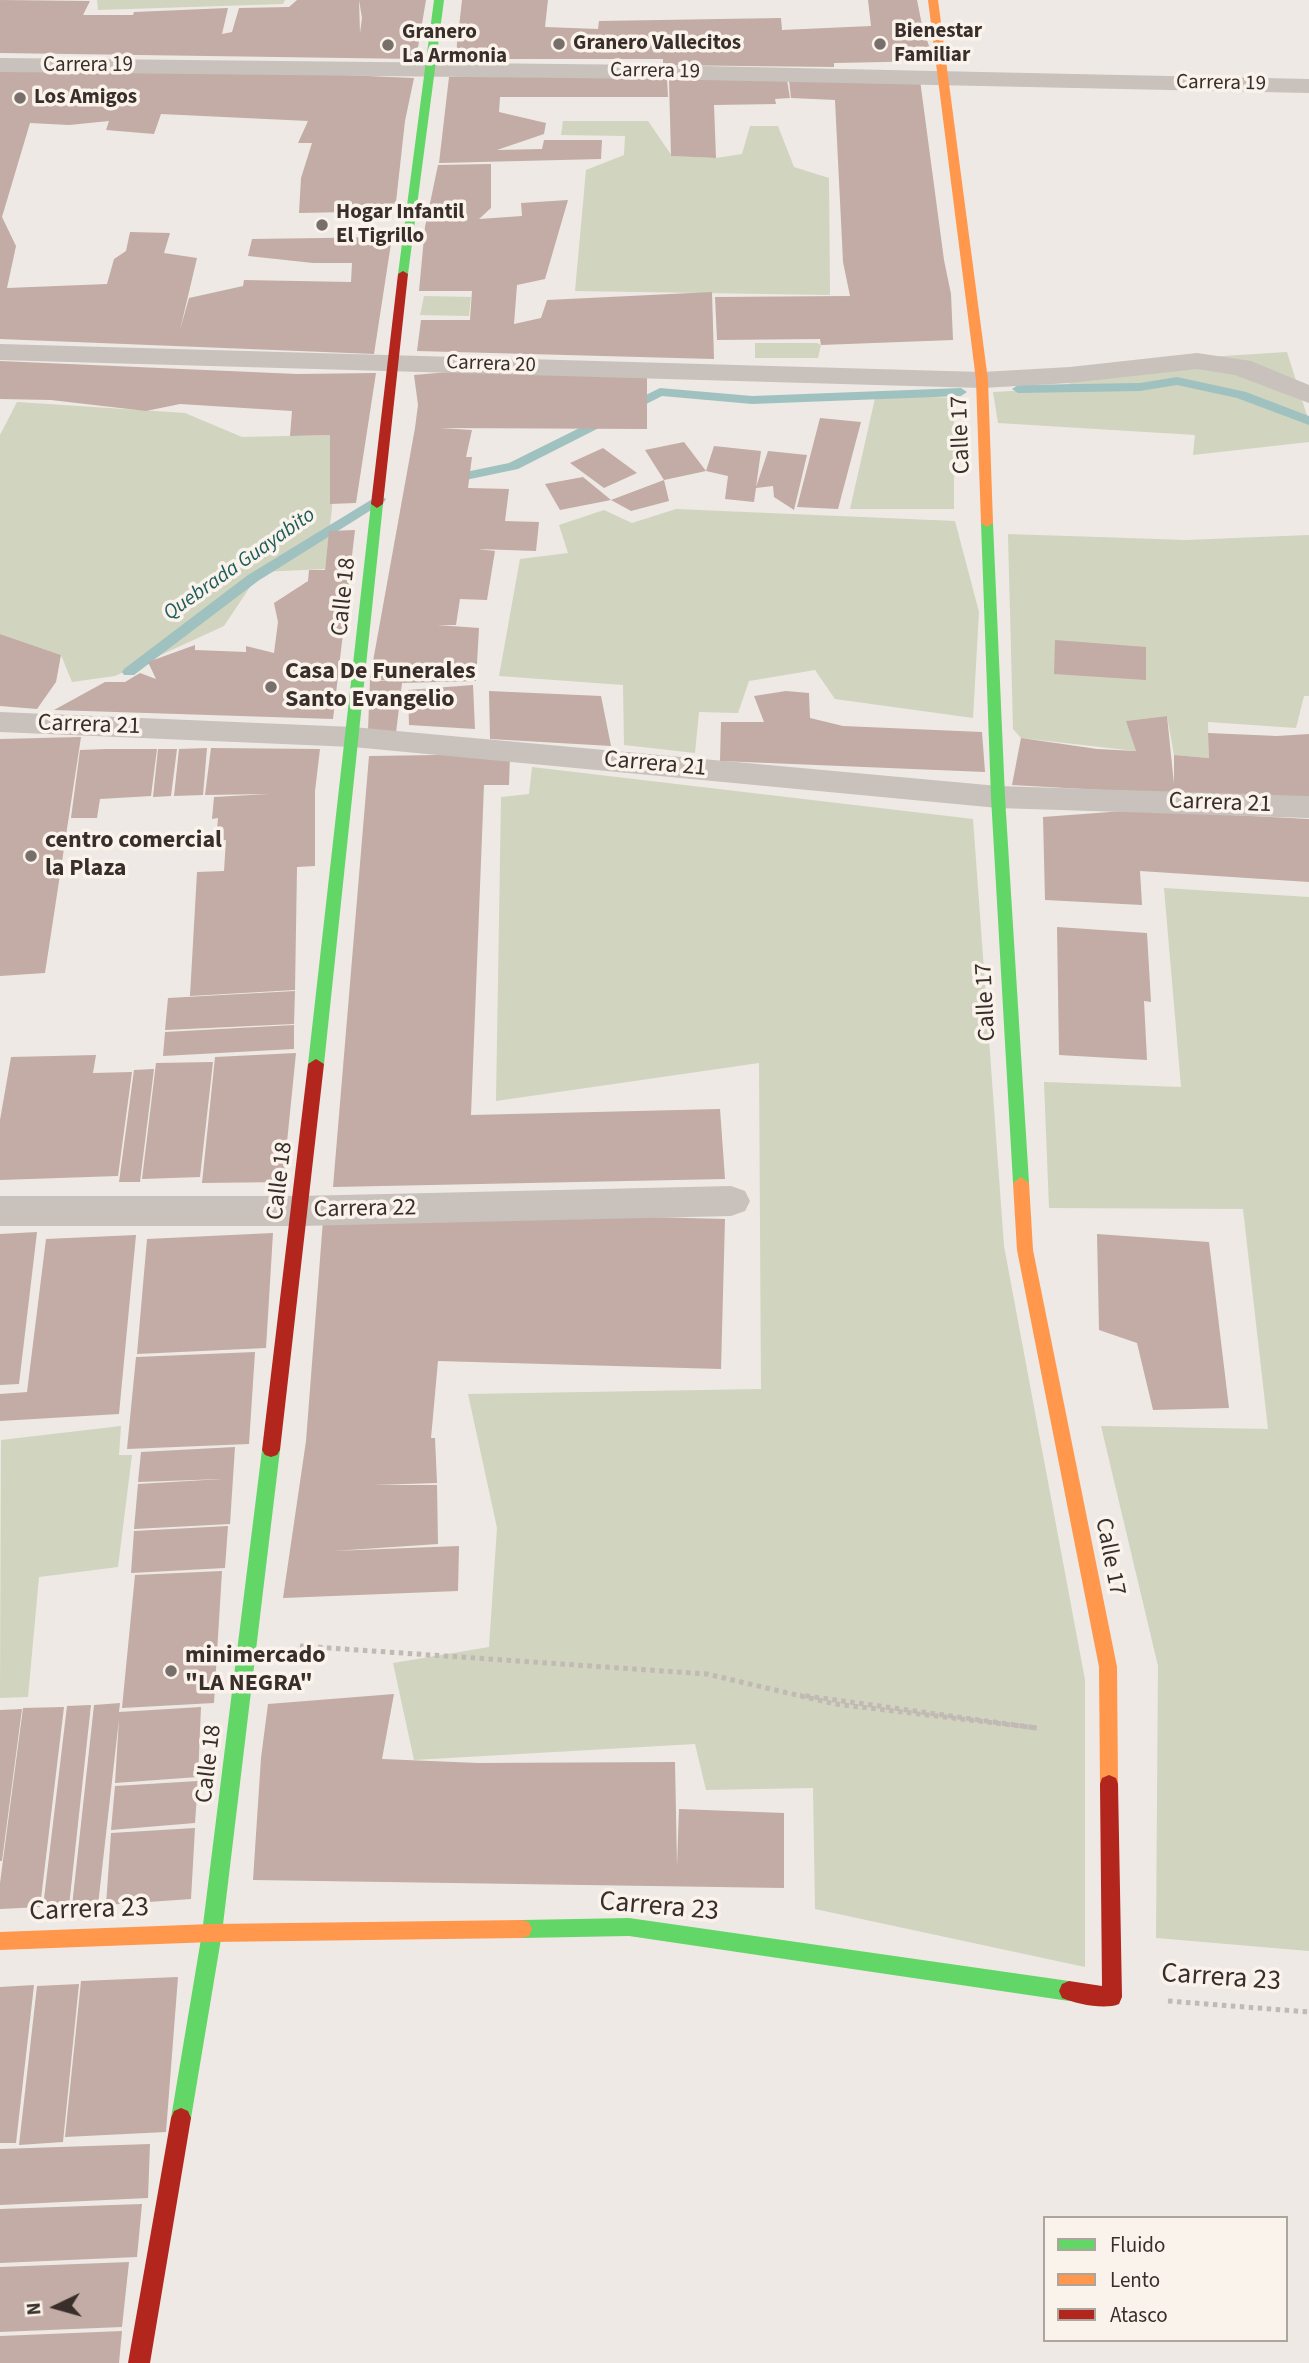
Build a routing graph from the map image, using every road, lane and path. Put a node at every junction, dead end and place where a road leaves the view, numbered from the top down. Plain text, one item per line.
1 (439, 0) edge
2 (933, 0) edge
3 (0, 65) edge
4 (431, 68) junction
5 (942, 76) junction
6 (1309, 86) edge
7 (0, 352) edge
8 (391, 362) junction
9 (982, 380) junction
10 (1309, 395) edge
11 (0, 722) edge
12 (353, 737) junction
13 (998, 797) junction
14 (1309, 807) edge
15 (731, 1201) dead end
16 (0, 1211) edge
17 (300, 1211) junction
18 (247, 1649) junction
19 (800, 1696) junction
20 (212, 1933) junction
21 (0, 1941) edge
22 (1111, 1997) junction
23 (1309, 2012) edge
24 (139, 2363) edge

1 - 4 street, Calle 18
2 - 5 street, Calle 17
3 - 4 street, Carrera 19
4 - 5 street, Carrera 19
4 - 8 street, Calle 18
5 - 6 street, Carrera 19
5 - 9 street, Calle 17
7 - 8 street, Carrera 20
8 - 9 street, Carrera 20
8 - 12 street, Calle 18
9 - 10 street, Carrera 20
9 - 13 street, Calle 17
11 - 12 street, Carrera 21
12 - 13 street, Carrera 21
12 - 17 street, Calle 18
13 - 14 street, Carrera 21
13 - 22 street, Calle 17
15 - 17 street, Carrera 22
16 - 17 street, Carrera 22
17 - 18 street, Calle 18
18 - 19 path
18 - 20 street, Calle 18
19 - 19 path
20 - 21 street, Carrera 23
20 - 22 street, Carrera 23
20 - 24 street, Calle 18
22 - 23 path, Carrera 23

